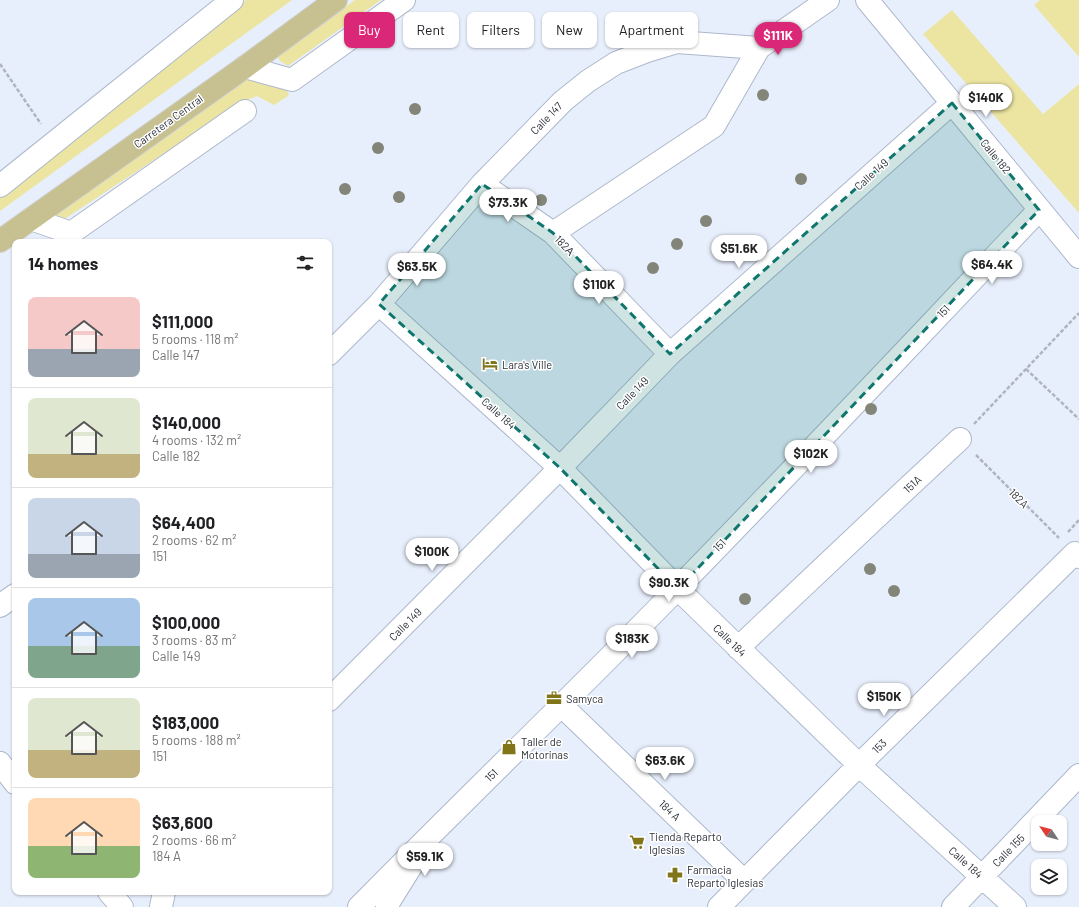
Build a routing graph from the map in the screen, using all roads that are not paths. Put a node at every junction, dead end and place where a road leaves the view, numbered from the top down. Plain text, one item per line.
1 (232, 0) edge
2 (336, 0) edge
3 (404, 0) edge
4 (828, 0) edge
5 (866, 0) edge
6 (759, 48) junction
7 (245, 67) junction
8 (952, 103) junction
9 (245, 111) dead end
10 (482, 184) junction
11 (0, 186) edge
12 (1039, 210) junction
13 (31, 219) junction
14 (553, 233) junction
15 (0, 241) edge
16 (1079, 257) edge
17 (379, 304) junction
18 (332, 351) edge
19 (670, 354) junction
20 (960, 439) road end
21 (560, 468) junction
22 (1071, 550) edge
23 (678, 588) junction
24 (12, 597) edge
25 (0, 606) edge
26 (738, 648) junction
27 (332, 697) edge
28 (562, 706) junction
29 (0, 763) edge
30 (859, 765) junction
31 (1079, 775) edge
32 (12, 779) edge
33 (434, 831) junction
34 (982, 877) junction
35 (744, 881) junction
36 (112, 895) edge
37 (163, 895) edge
38 (122, 907) edge
39 (161, 907) edge
40 (359, 907) edge
41 (387, 907) edge
42 (719, 907) edge
43 (953, 907) edge
44 (1014, 907) edge

1 - 11 street
2 - 7 main road, Carretera Central
3 - 7 street
4 - 6 street
5 - 8 street, Calle 182
6 - 10 street, Calle 147
6 - 14 street
7 - 13 main road, Carretera Central
8 - 12 street, Calle 182
8 - 19 street, Calle 149
9 - 13 street
10 - 14 street, 182А
10 - 17 street, Calle 147
12 - 16 street, Calle 182
12 - 23 street, 151
13 - 15 main road, Carretera Central
14 - 19 street, 182А
17 - 18 street, Calle 147
17 - 21 street, Calle 184
19 - 21 street, Calle 149
20 - 26 street, 151A
21 - 23 street, Calle 184
21 - 27 street, Calle 149
22 - 30 street, 153
23 - 26 street, Calle 184
23 - 28 street, 151
24 - 25 street
26 - 30 street, Calle 184
28 - 33 street, 151
28 - 35 street, 184 A
29 - 32 street
30 - 34 street, Calle 184
30 - 35 street, 153
31 - 34 street, Calle 155
33 - 40 street, 151
33 - 41 street
34 - 43 street, Calle 155
34 - 44 street, Calle 184
35 - 42 street, 153
36 - 38 street
37 - 39 street

